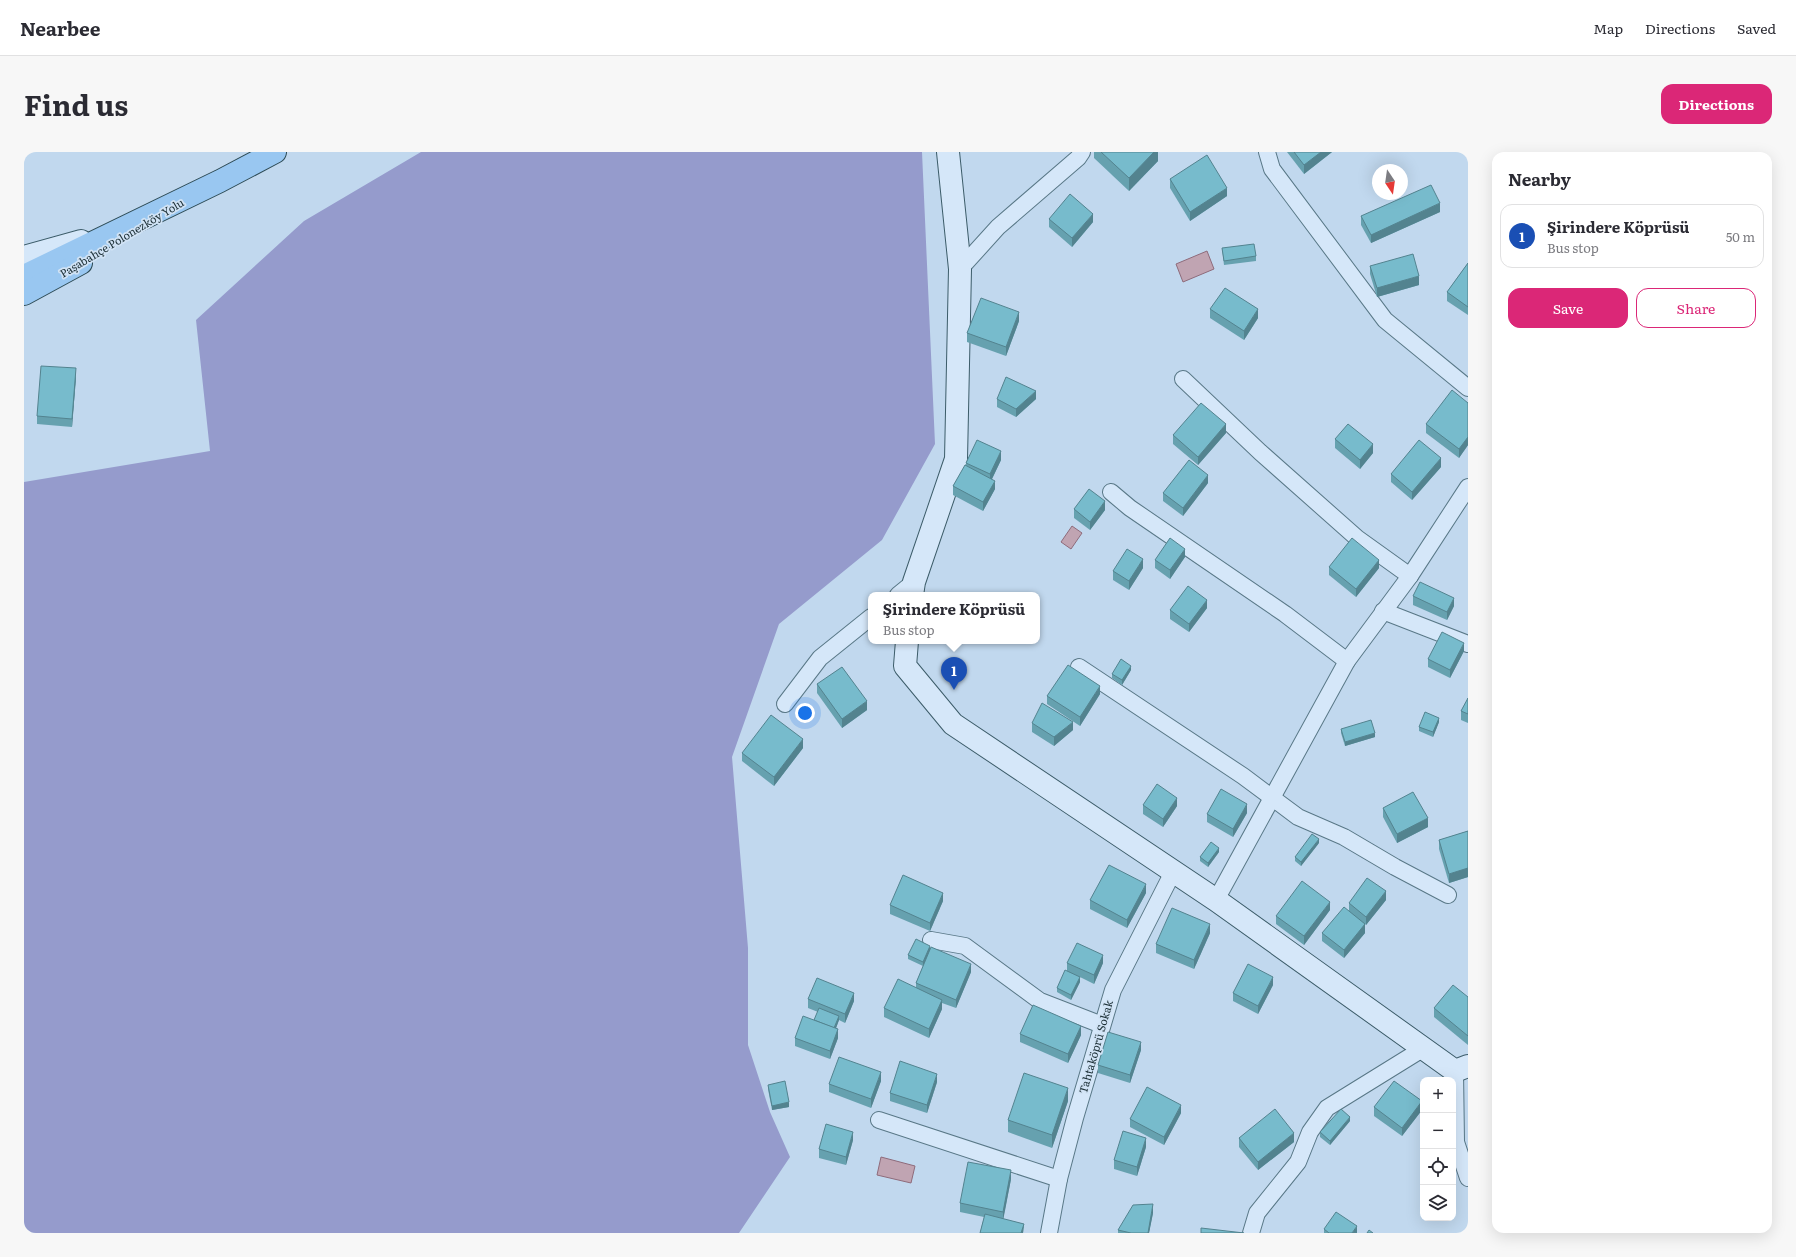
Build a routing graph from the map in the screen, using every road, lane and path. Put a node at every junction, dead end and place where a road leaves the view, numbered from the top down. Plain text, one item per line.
1 (275, 152) edge
2 (948, 152) edge
3 (1082, 152) edge
4 (1267, 152) edge
5 (220, 181) junction
6 (122, 228) junction
7 (24, 257) edge
8 (960, 269) junction
9 (24, 276) edge
10 (24, 294) edge
11 (1183, 379) dead end
12 (1468, 388) edge
13 (1468, 487) edge
14 (1111, 492) dead end
15 (1410, 576) junction
16 (908, 591) edge
17 (1383, 611) junction
18 (868, 619) edge
19 (907, 644) edge
20 (1468, 644) edge
21 (1347, 661) junction
22 (1078, 666) dead end
23 (785, 704) dead end
24 (1272, 797) junction
25 (1173, 872) junction
26 (1448, 895) dead end
27 (1216, 900) junction
28 (931, 940) dead end
29 (1102, 1025) junction
30 (1424, 1048) junction
31 (1462, 1068) edge
32 (879, 1120) dead end
33 (1468, 1178) edge
34 (1059, 1179) junction
35 (1049, 1233) edge
36 (1251, 1233) edge

1 - 5 main road, Paşabahçe Polonezköy Yolu
2 - 8 street
3 - 8 street
4 - 12 street
5 - 6 main road, Paşabahçe Polonezköy Yolu
5 - 10 main road, Paşabahçe Polonezköy Yolu
6 - 7 street
6 - 9 main road, Paşabahçe Polonezköy Yolu
8 - 16 street
11 - 15 street
13 - 15 street
14 - 21 street
15 - 17 street
17 - 20 street
17 - 21 street
18 - 23 street
19 - 25 street
21 - 24 street
22 - 24 street
24 - 26 street
24 - 27 street
25 - 27 street
25 - 29 street, Tahtaköprü Sokak
27 - 30 street
28 - 29 street
29 - 34 street, Tahtaköprü Sokak
30 - 31 street
30 - 36 street
31 - 33 street
32 - 34 street
34 - 35 street, Tahtaköprü Sokak

